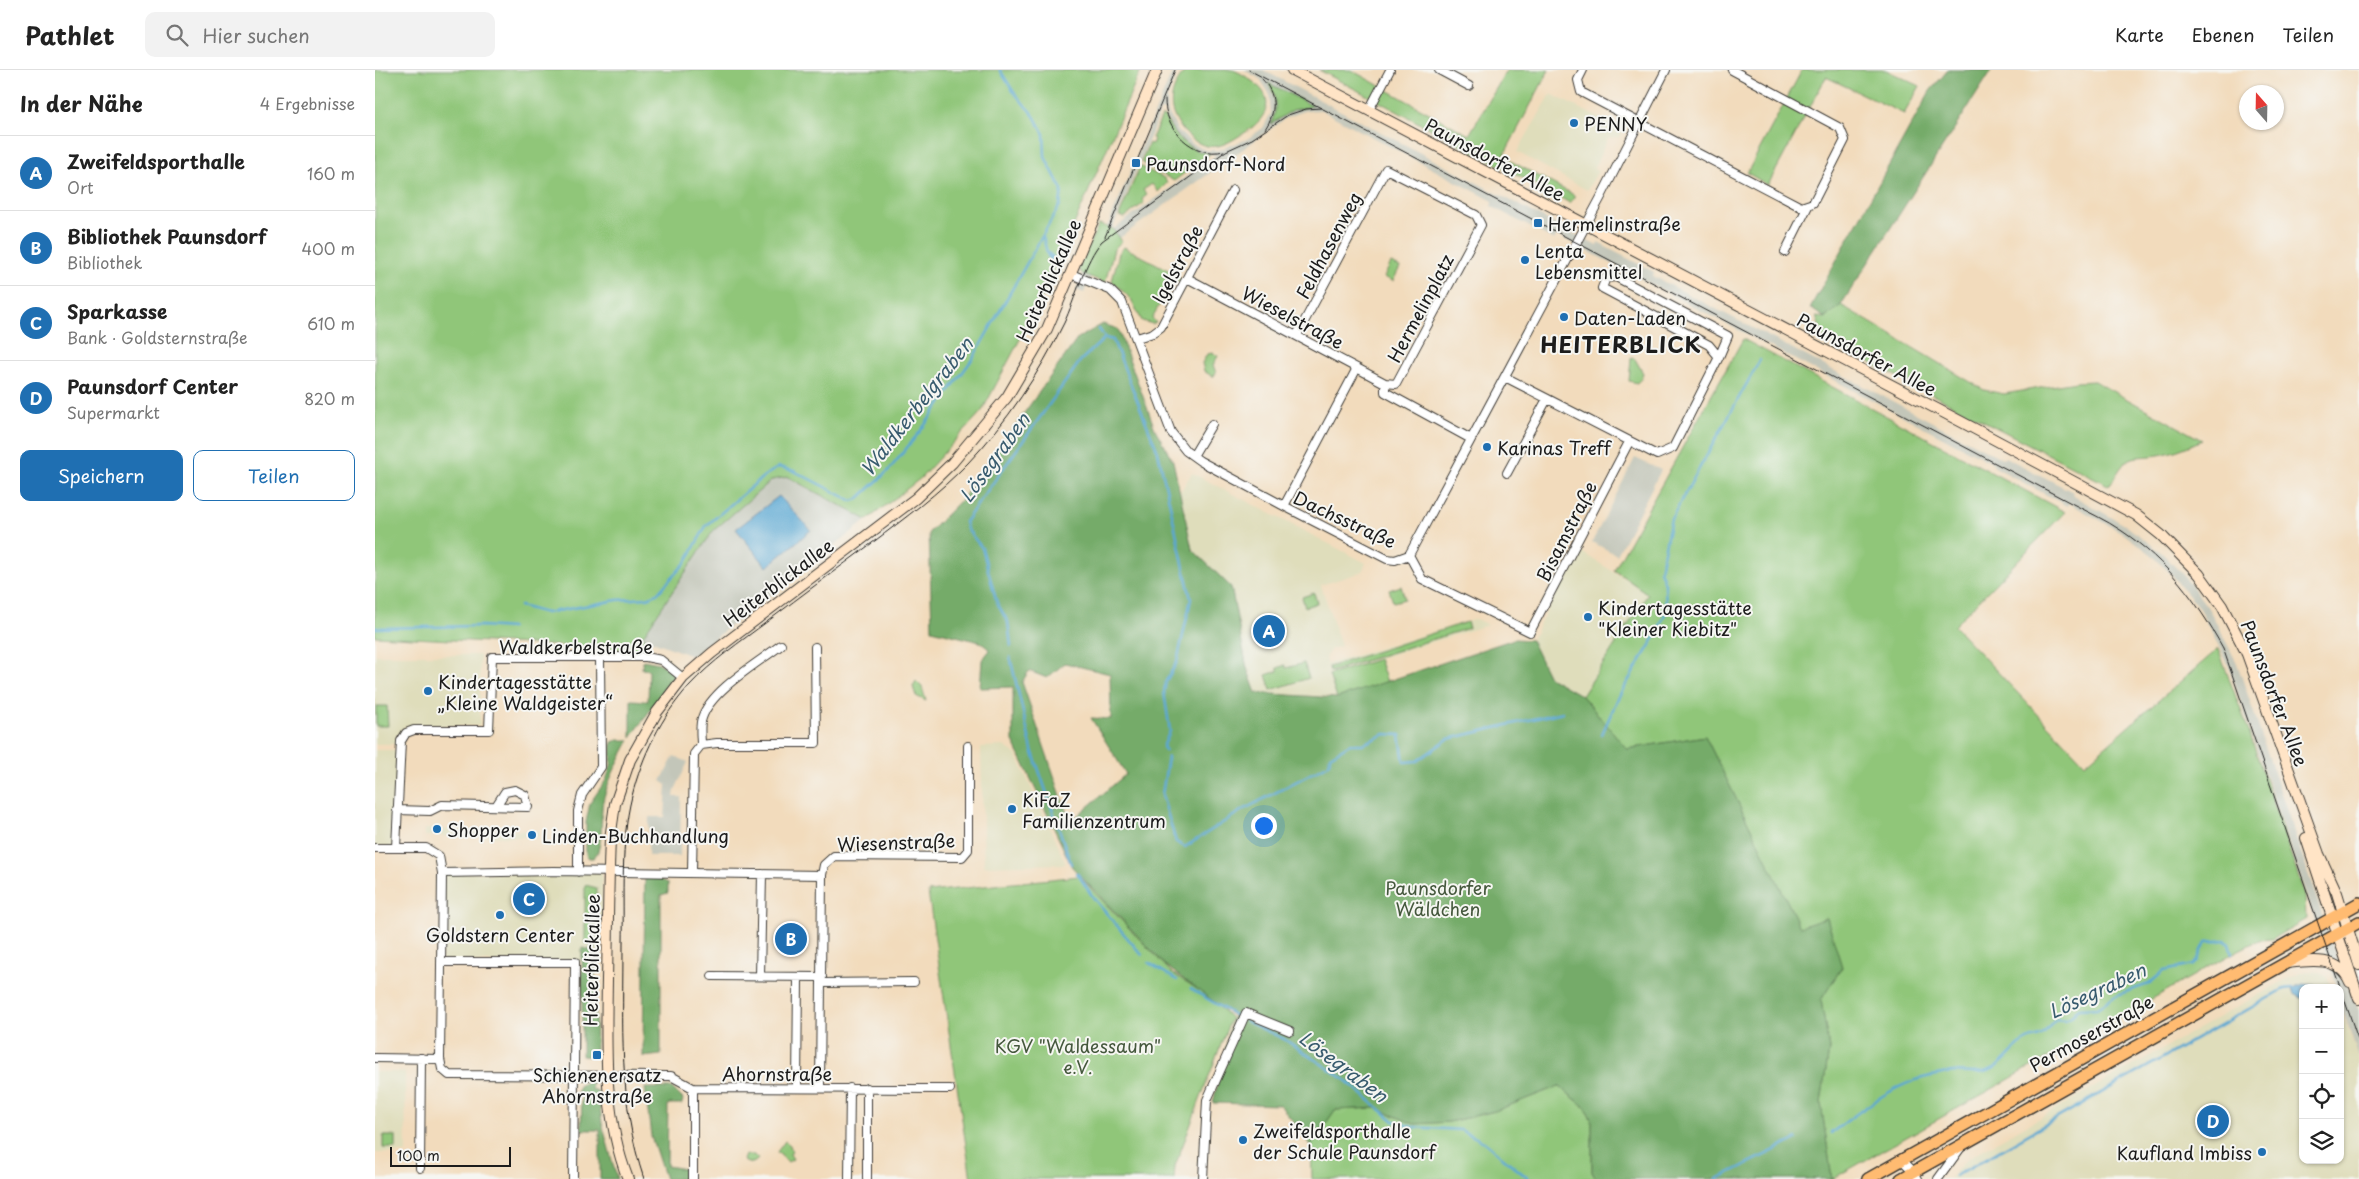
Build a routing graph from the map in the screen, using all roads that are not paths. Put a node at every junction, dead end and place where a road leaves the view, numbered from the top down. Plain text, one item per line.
1 (1157, 70) edge
2 (1292, 70) edge
3 (1390, 70) edge
4 (1439, 70) edge
5 (1583, 70) edge
6 (1666, 70) edge
7 (1732, 70) edge
8 (1469, 86) dead end
9 (1369, 110) junction
10 (1638, 123) junction
11 (1233, 190) dead end
12 (1808, 206) junction
13 (1480, 220) joint
14 (1585, 225) junction
15 (1785, 252) dead end
16 (1071, 274) junction
17 (1187, 278) junction
18 (1297, 335) junction
19 (1137, 338) junction
20 (1719, 357) junction
21 (1357, 368) junction
22 (1505, 377) junction
23 (1385, 383) junction
24 (1547, 399) junction
25 (1212, 424) dead end
26 (1471, 439) junction
27 (1629, 442) junction
28 (1193, 456) junction
29 (1507, 473) dead end
30 (1284, 506) junction
31 (1409, 555) junction
32 (1530, 632) joint
33 (781, 645) dead end
34 (815, 647) dead end
35 (600, 657) junction
36 (683, 678) junction
37 (701, 745) junction
38 (968, 746) dead end
39 (2296, 794) junction
40 (496, 806) dead end
41 (397, 810) junction
42 (375, 848) edge
43 (396, 848) junction
44 (578, 872) junction
45 (609, 872) junction
46 (442, 873) junction
47 (692, 873) junction
48 (762, 874) junction
49 (822, 875) junction
50 (2359, 903) edge
51 (2343, 912) junction
52 (2332, 918) junction
53 (2359, 922) edge
54 (2342, 931) junction
55 (2358, 957) edge
56 (442, 962) junction
57 (2283, 964) junction
58 (712, 976) dead end
59 (761, 976) junction
60 (798, 977) junction
61 (822, 980) junction
62 (914, 982) dead end
63 (2359, 1000) edge
64 (1290, 1031) dead end
65 (375, 1058) edge
66 (421, 1058) junction
67 (440, 1059) junction
68 (574, 1076) junction
69 (607, 1076) junction
70 (693, 1088) junction
71 (797, 1088) junction
72 (820, 1088) junction
73 (850, 1088) junction
74 (867, 1088) junction
75 (950, 1089) dead end
76 (1963, 1144) junction
77 (1902, 1160) junction
78 (420, 1168) dead end
79 (1909, 1177) edge
80 (573, 1179) edge
81 (628, 1179) edge
82 (693, 1179) edge
83 (849, 1179) edge
84 (867, 1179) edge
85 (1203, 1179) edge
86 (1868, 1179) edge
87 (1938, 1179) edge

1 - 16 main road, Heiterblickallee
2 - 9 main road, Paunsdorfer Allee
3 - 9 street
4 - 8 street
5 - 10 street
6 - 10 street
7 - 12 street
9 - 14 main road, Paunsdorfer Allee
10 - 12 street
10 - 14 street
11 - 17 street, Igelstraße
12 - 15 street
13 - 18 street, Feldhasenweg
13 - 23 street, Hermelinplatz
14 - 22 street
14 - 39 main road, Paunsdorfer Allee
16 - 19 street, Dachsstraße
16 - 36 main road, Heiterblickallee
17 - 18 street, Wieselstraße
17 - 19 street, Igelstraße
18 - 21 street, Wieselstraße
19 - 28 street, Dachsstraße
20 - 20 street
20 - 27 street
21 - 23 street, Wieselstraße
21 - 30 street
22 - 24 street
22 - 26 street
23 - 26 street, Hermelinplatz
24 - 27 street
24 - 29 street
25 - 28 street
26 - 31 street
27 - 32 street, Bisamstraße
28 - 30 street, Dachsstraße
30 - 31 street, Dachsstraße
31 - 32 street, Dachsstraße
33 - 37 street
34 - 37 street
35 - 36 street, Waldkerbelstraße
35 - 41 street, Waldkerbelstraße
35 - 44 street, Heiterblickallee
36 - 45 main road, Heiterblickallee
37 - 47 street
38 - 49 street, Wiesenstraße
39 - 51 main road, Paunsdorfer Allee
39 - 52 main road, Paunsdorfer Allee
40 - 41 street
41 - 43 street, Waldkerbelstraße
42 - 43 street
43 - 46 street
44 - 45 street, Wiesenstraße
44 - 46 street, Wiesenstraße
45 - 47 street, Wiesenstraße
45 - 69 main road, Heiterblickallee
46 - 56 street
47 - 48 street, Wiesenstraße
48 - 49 street, Wiesenstraße
48 - 59 street
49 - 61 street
50 - 51 main road, Permoserstraße
51 - 52 main road, Permoserstraße
51 - 54 main road, Paunsdorfer Allee
52 - 54 main road, Paunsdorfer Allee
52 - 77 main road, Permoserstraße
53 - 54 main road, Permoserstraße
54 - 55 main road, Paunsdorfer Allee
54 - 57 main road, Permoserstraße
54 - 63 main road, Paunsdorfer Allee
56 - 67 street
56 - 68 street, Heiterblickallee
57 - 63 main road
57 - 76 main road, Permoserstraße
58 - 59 street
59 - 60 street
60 - 61 street
60 - 71 street
61 - 62 street
61 - 72 street
64 - 85 street
65 - 66 street
66 - 67 street
66 - 78 street
67 - 68 street, Ahornstraße
68 - 69 street, Ahornstraße
68 - 80 street, Heiterblickallee
69 - 70 street, Ahornstraße
69 - 81 main road, Heiterblickallee
70 - 71 street, Ahornstraße
70 - 82 street
71 - 72 street, Ahornstraße
72 - 73 street, Ahornstraße
73 - 74 street, Ahornstraße
73 - 83 street
74 - 75 street, Ahornstraße
74 - 84 street
76 - 79 main road, Permoserstraße
76 - 87 street
77 - 79 street
77 - 86 main road, Permoserstraße

